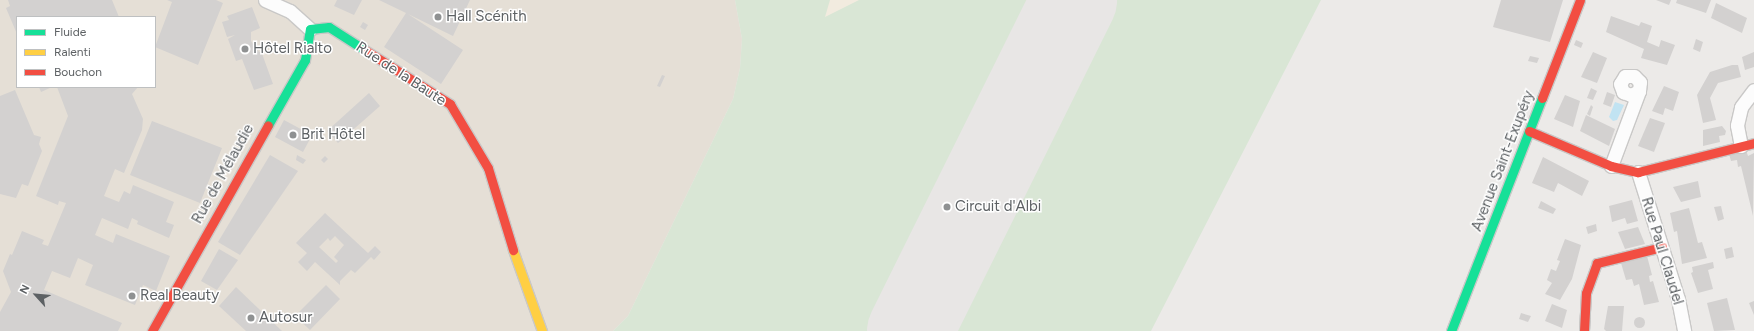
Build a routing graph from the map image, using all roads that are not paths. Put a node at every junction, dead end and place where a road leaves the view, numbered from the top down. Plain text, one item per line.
1 (265, 0) edge
2 (1580, 0) edge
3 (310, 29) junction
4 (1754, 90) edge
5 (1639, 91) dead end
6 (1530, 131) junction
7 (1754, 143) edge
8 (1741, 146) junction
9 (1611, 166) junction
10 (1638, 172) junction
11 (1662, 247) junction
12 (152, 331) edge
13 (542, 331) edge
14 (1451, 331) edge
15 (1584, 331) edge
16 (1684, 331) edge

1 - 3 street
2 - 6 street, Avenue Saint-Exupéry
3 - 12 street, Rue de Mélaudie
3 - 13 street, Rue de la Baute
4 - 8 street
5 - 9 street
6 - 9 street
6 - 14 street, Avenue Saint-Exupéry
7 - 8 street
8 - 10 street
9 - 10 street
10 - 11 street, Rue Paul Claudel
11 - 15 street
11 - 16 street, Rue Paul Claudel

